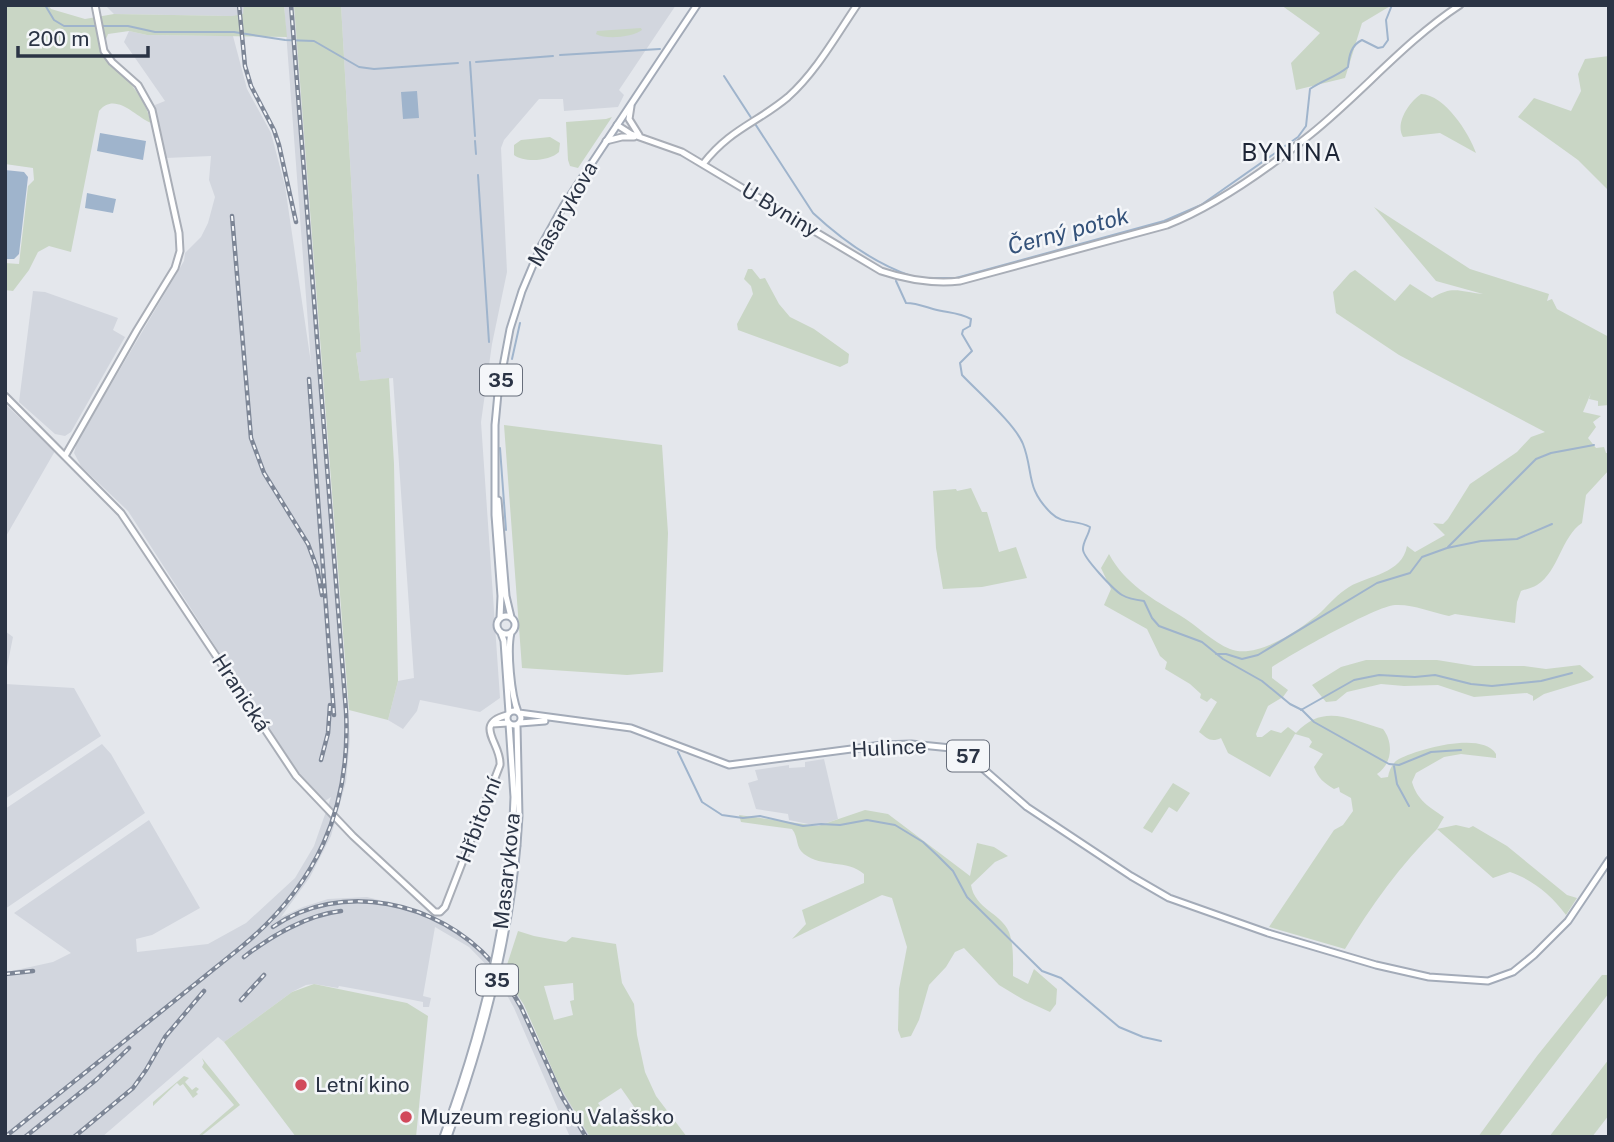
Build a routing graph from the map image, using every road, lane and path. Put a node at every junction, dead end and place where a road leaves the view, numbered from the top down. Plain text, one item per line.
1 (95, 5) edge
2 (697, 5) edge
3 (857, 5) edge
4 (1460, 5) edge
5 (632, 103) junction
6 (617, 125) junction
7 (641, 138) junction
8 (606, 141) junction
9 (703, 164) junction
10 (5, 396) edge
11 (65, 456) junction
12 (496, 472) junction
13 (511, 617) junction
14 (500, 618) junction
15 (501, 633) junction
16 (511, 633) junction
17 (518, 713) junction
18 (508, 714) junction
19 (558, 719) junction
20 (492, 724) junction
21 (509, 724) junction
22 (519, 724) junction
23 (515, 845) junction
24 (1609, 860) edge
25 (438, 912) joint
26 (446, 1137) edge

1 - 11 main road
2 - 5 main road, 35
3 - 9 main road
4 - 9 main road, U Byniny
5 - 6 main road, 35
5 - 7 main road
6 - 7 main road
6 - 8 main road, Masarykova / 35
7 - 8 main road
7 - 9 main road, U Byniny
8 - 12 main road, Masarykova / 35
10 - 11 main road, Hranická
11 - 25 main road, Hranická
12 - 13 main road, Masarykova / 35
12 - 14 main road, Masarykova / 35
13 - 14 main road
13 - 16 main road, Masarykova / 35
14 - 15 main road, Masarykova / 35
15 - 16 main road
15 - 18 main road, Masarykova / 35
16 - 17 main road, Masarykova / 35
17 - 18 main road, Hulince
17 - 19 main road, Hulince / 57
17 - 22 main road, 35
18 - 20 main road
18 - 21 main road, 35
19 - 22 main road, Hulince / 57
19 - 24 main road, Hulince / 57
20 - 21 main road
20 - 25 main road, Hřbitovní
21 - 22 main road, Hulince
21 - 23 main road, Masarykova / 35
22 - 23 main road, Masarykova / 35
23 - 26 main road, Masarykova / 35, bridge

